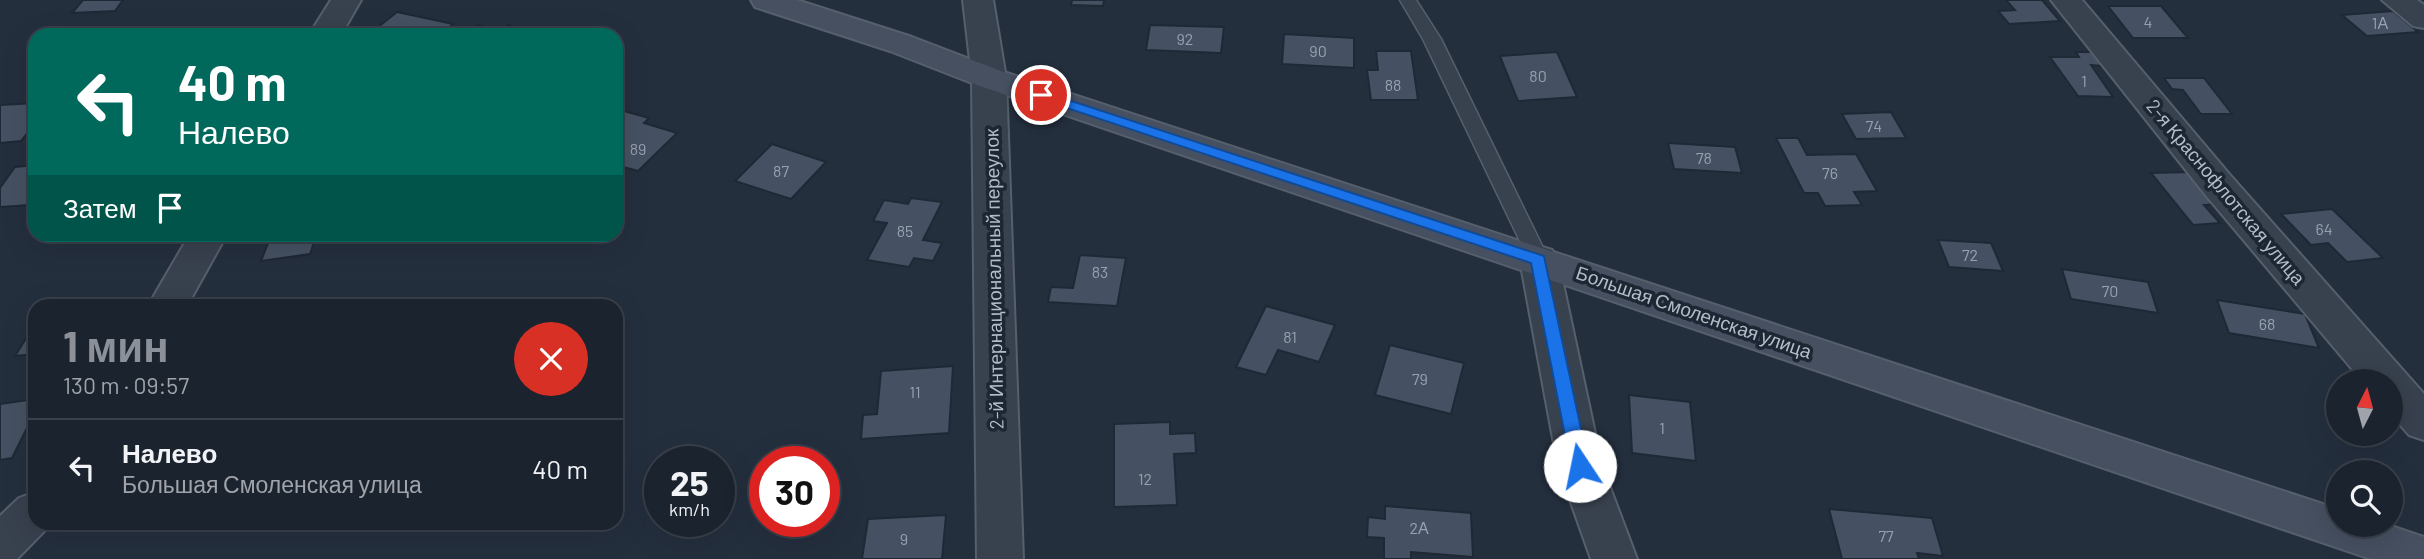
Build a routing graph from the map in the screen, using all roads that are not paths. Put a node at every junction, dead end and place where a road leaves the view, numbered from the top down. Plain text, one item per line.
1 (346, 0) edge
2 (766, 0) edge
3 (978, 0) edge
4 (1408, 0) edge
5 (2066, 0) edge
6 (2397, 0) edge
7 (2424, 19) edge
8 (329, 28) edge
9 (989, 78) junction
10 (204, 242) edge
11 (1539, 260) junction
12 (171, 299) edge
13 (2377, 369) edge
14 (2403, 399) edge
15 (2424, 423) edge
16 (28, 518) edge
17 (0, 546) edge
18 (2424, 557) edge
19 (1000, 559) edge
20 (1614, 559) edge

1 - 8 street
2 - 9 main road, Большая Смоленская улица
3 - 9 street, 2-й Интернациональный переулок
4 - 11 lane
5 - 13 street, 2-я Краснофлотская улица
6 - 7 street
9 - 11 main road, Большая Смоленская улица
9 - 19 street, 2-й Интернациональный переулок
10 - 12 street
11 - 18 main road, Большая Смоленская улица
11 - 20 street
14 - 15 street, 2-я Краснофлотская улица
16 - 17 street

